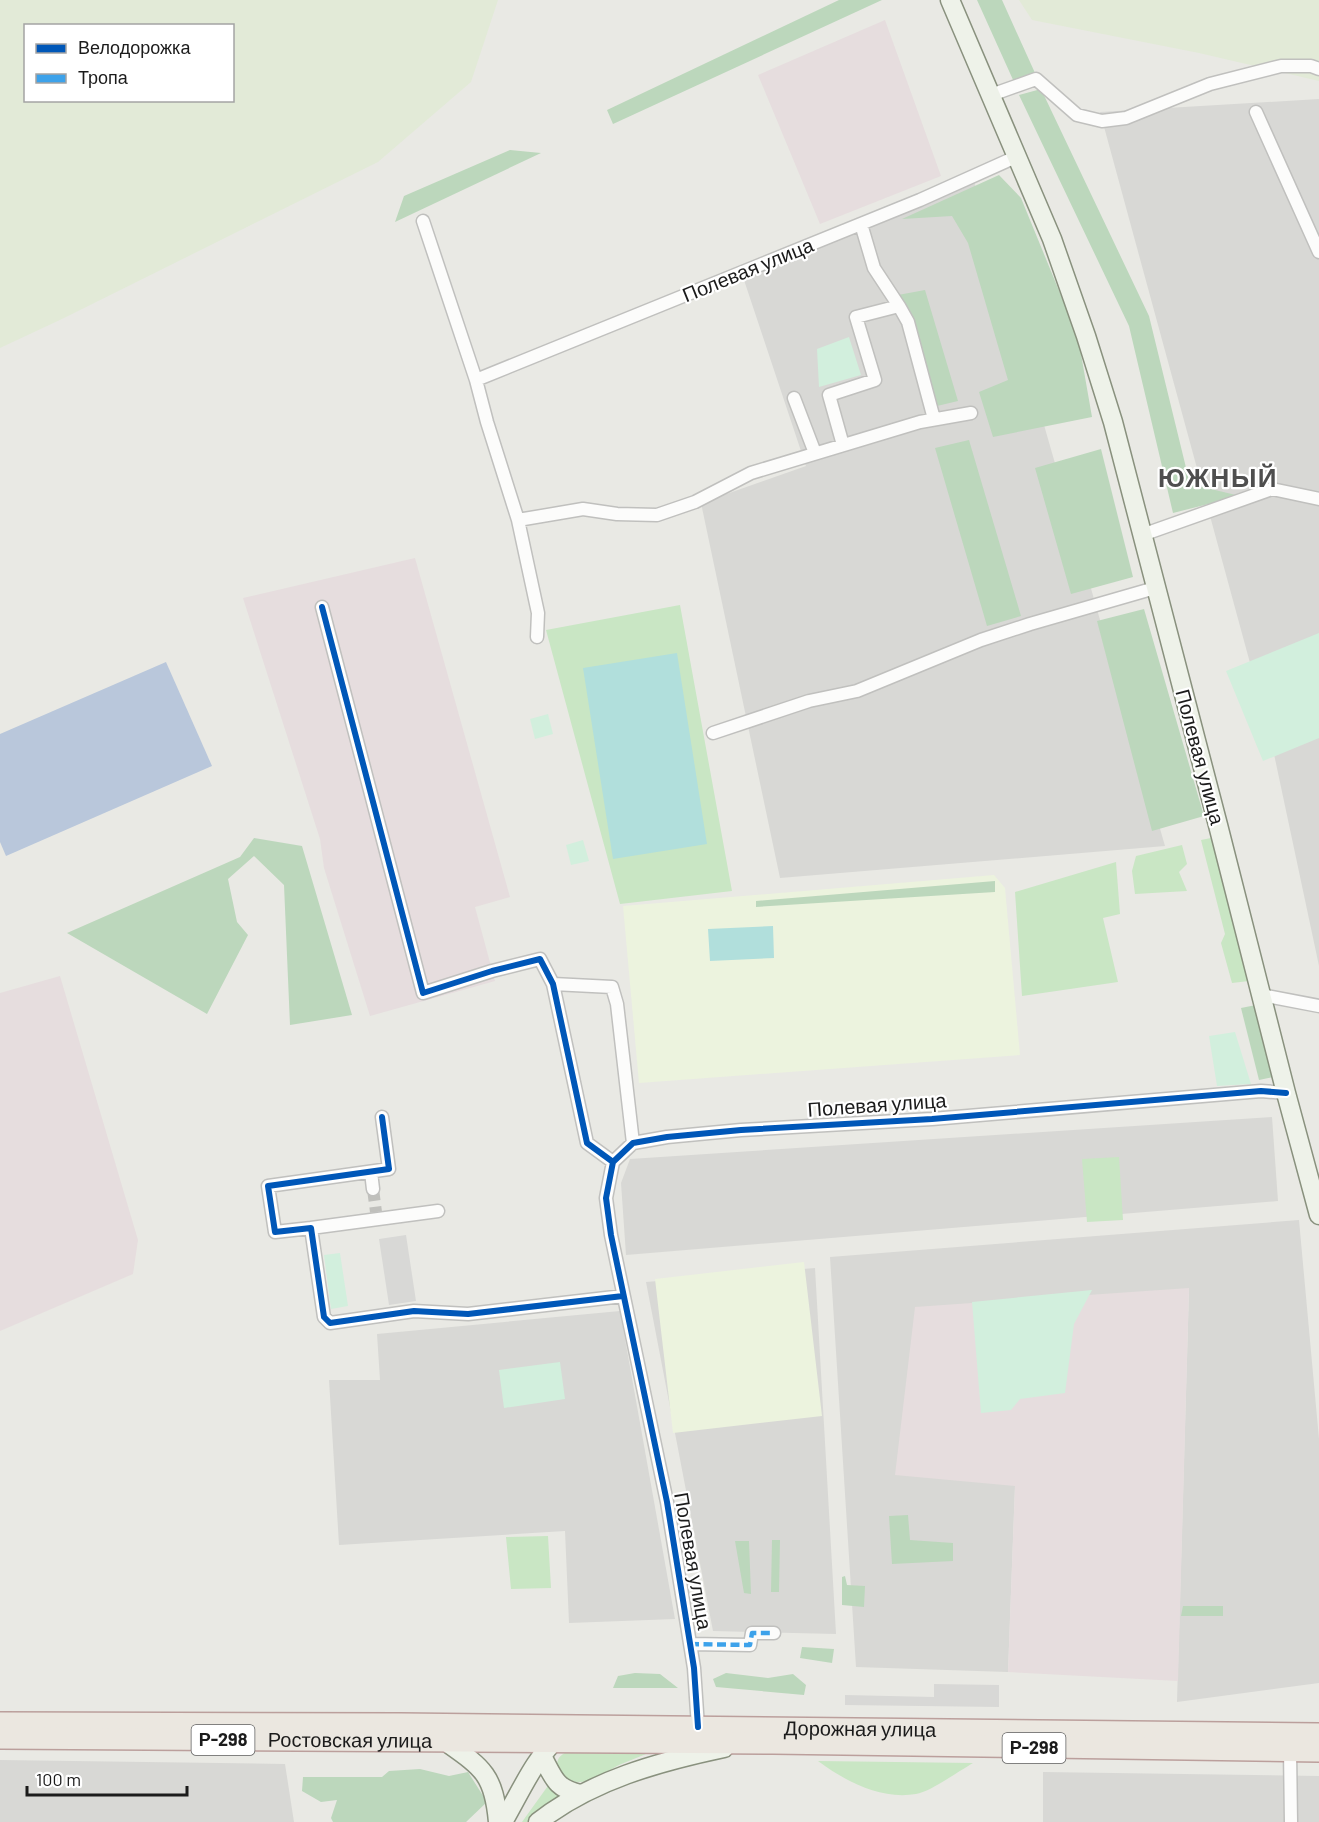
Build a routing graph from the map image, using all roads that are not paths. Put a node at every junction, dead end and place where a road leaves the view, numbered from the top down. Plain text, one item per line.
1 (952, 5) edge
2 (1319, 69) edge
3 (991, 95) junction
4 (1256, 111) dead end
5 (1018, 156) junction
6 (423, 221) dead end
7 (861, 224) junction
8 (1319, 252) edge
9 (899, 306) junction
10 (476, 380) junction
11 (794, 398) dead end
12 (971, 413) dead end
13 (934, 419) junction
14 (843, 445) junction
15 (815, 453) junction
16 (1319, 499) edge
17 (518, 520) junction
18 (1142, 536) junction
19 (1155, 588) junction
20 (322, 607) dead end
21 (537, 637) dead end
22 (713, 734) dead end
23 (553, 984) junction
24 (1261, 995) junction
25 (1319, 1006) edge
26 (1286, 1093) junction
27 (382, 1117) dead end
28 (633, 1143) junction
29 (613, 1162) junction
30 (371, 1172) junction
31 (373, 1189) tunnel mouth
32 (438, 1210) dead end
33 (1319, 1215) edge
34 (311, 1228) junction
35 (623, 1296) junction
36 (774, 1633) dead end
37 (690, 1644) junction
38 (0, 1723) edge
39 (401, 1725) joint
40 (572, 1726) junction
41 (698, 1727) junction
42 (1319, 1734) edge
43 (0, 1738) edge
44 (446, 1742) junction
45 (749, 1743) junction
46 (547, 1749) junction
47 (1290, 1751) junction
48 (1319, 1751) edge
49 (580, 1794) junction
50 (500, 1822) edge
51 (538, 1822) edge
52 (1291, 1822) edge

1 - 3 main road, Полевая улица
2 - 3 street
3 - 5 main road, Полевая улица
4 - 8 street
5 - 7 street, Полевая улица
5 - 18 main road, Полевая улица
6 - 10 street
7 - 9 street
7 - 10 street, Полевая улица
9 - 13 street
9 - 14 street
10 - 17 street
11 - 15 street
12 - 13 street
13 - 14 street
14 - 15 street
15 - 17 street
16 - 18 street
17 - 21 street
18 - 19 main road, Полевая улица
19 - 22 street
19 - 24 main road, Полевая улица
20 - 23 street
23 - 28 street
23 - 29 street
24 - 25 street
24 - 26 main road, Полевая улица
26 - 28 street, Полевая улица
26 - 33 main road, Полевая улица
27 - 30 street
28 - 29 street
29 - 35 street, Полевая улица
30 - 31 street
30 - 34 street
32 - 34 street
34 - 35 street
35 - 37 street, Полевая улица
36 - 37 street
37 - 41 street, Полевая улица
38 - 39 highway, Ростовская улица / Р-298
39 - 40 highway, Дорожная улица / Р-298
40 - 41 highway, Дорожная улица / Р-298
40 - 46 main road
41 - 42 highway, Дорожная улица / Р-298
43 - 44 highway, Ростовская улица / Р-298
44 - 46 highway, Дорожная улица / Р-298
44 - 50 main road
45 - 46 highway, Дорожная улица / Р-298
45 - 47 highway, Дорожная улица / Р-298
45 - 49 main road
46 - 49 main road
46 - 50 main road
47 - 48 highway, Дорожная улица / Р-298
47 - 52 street
49 - 51 main road

